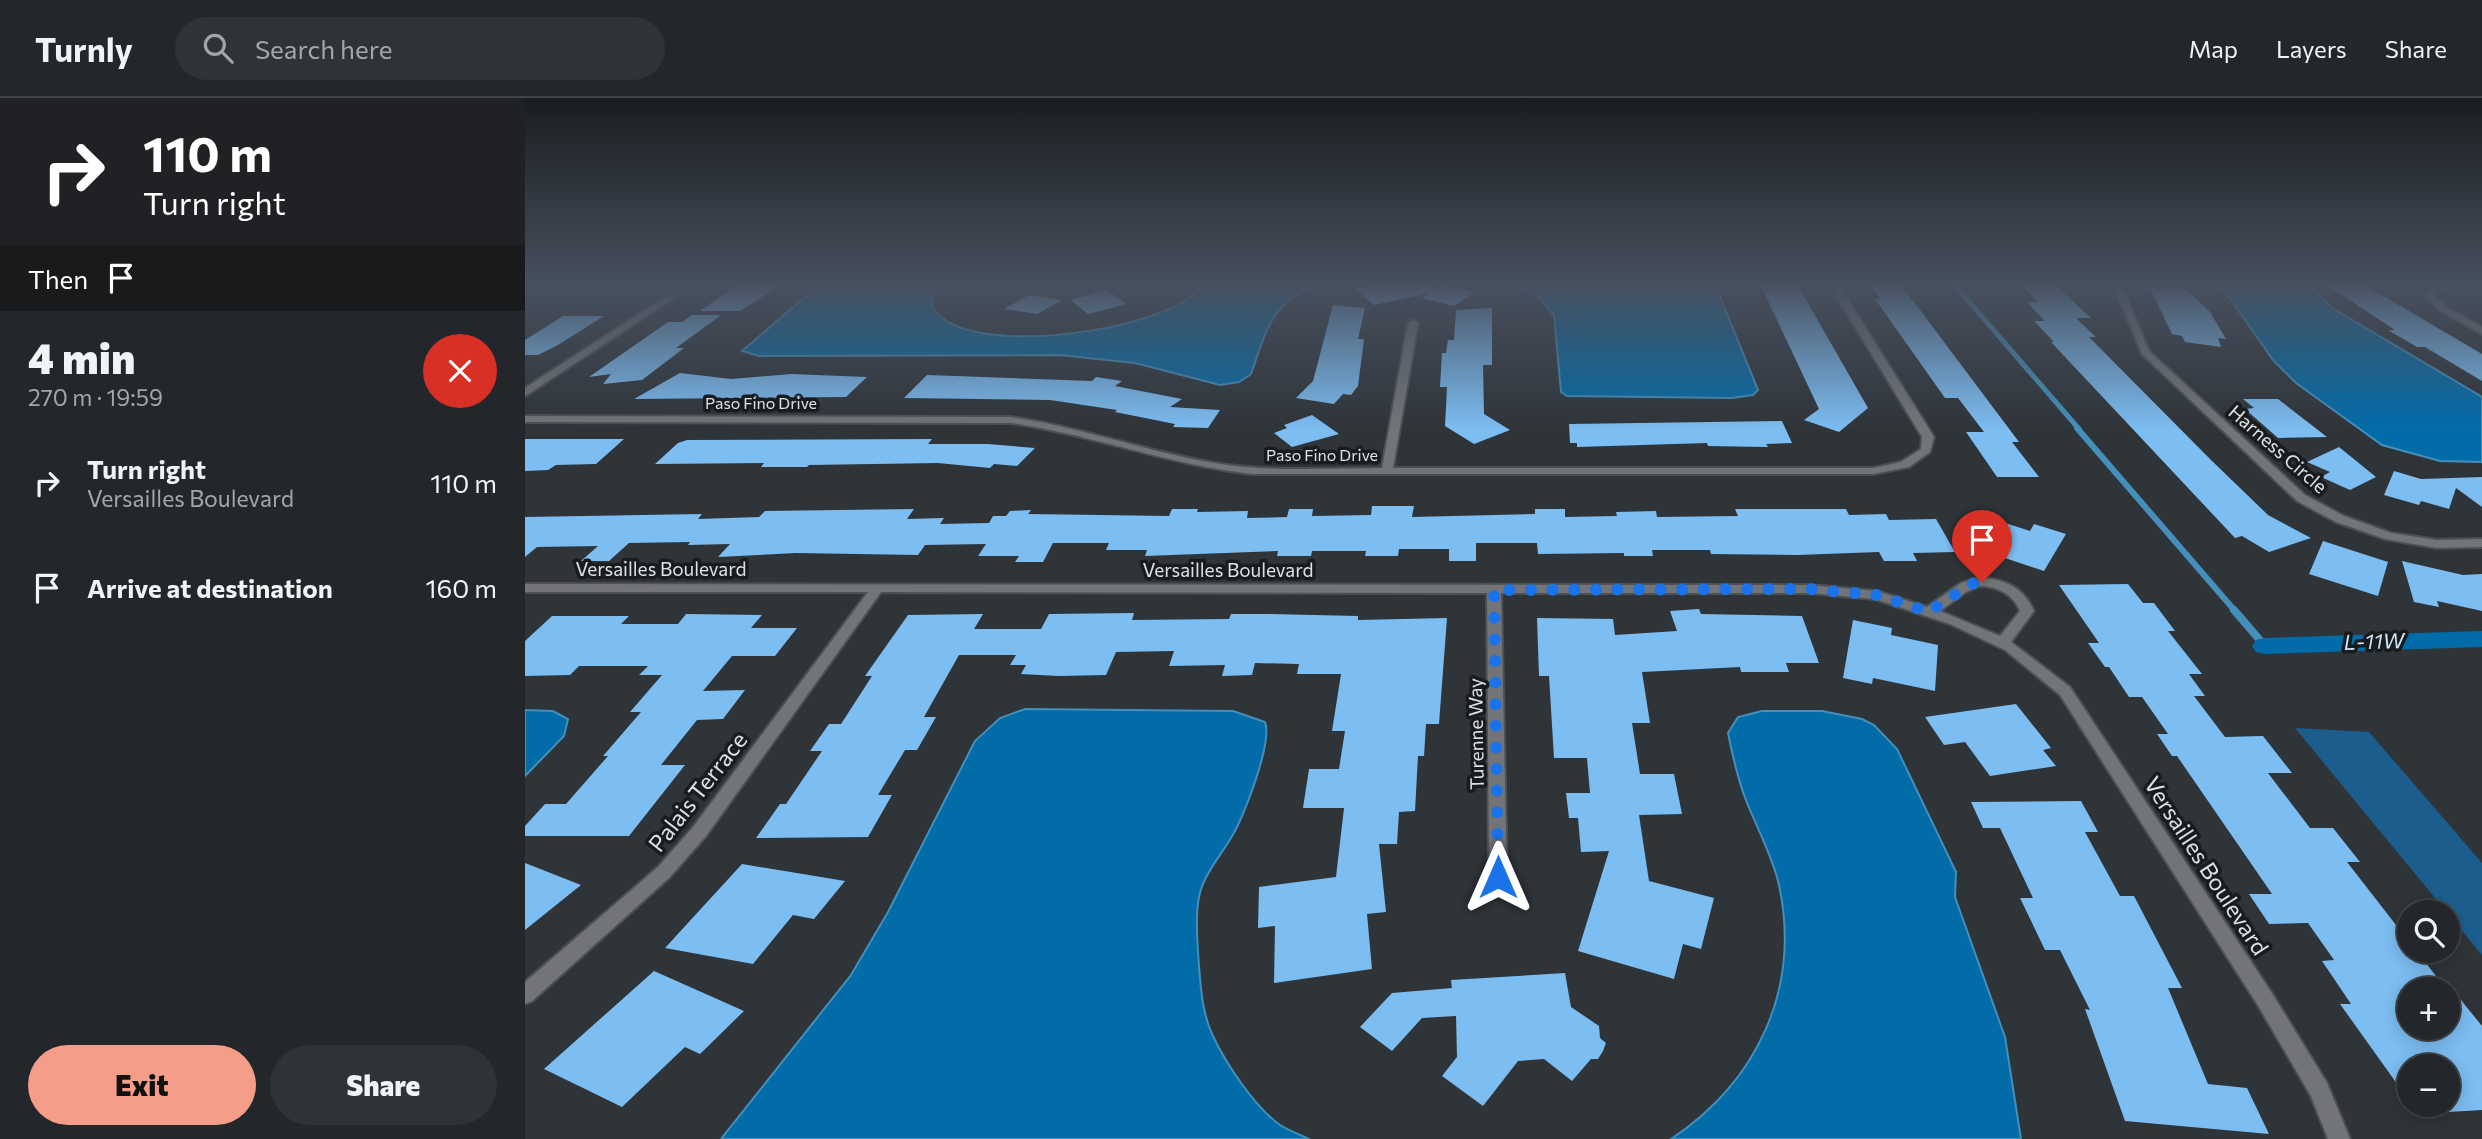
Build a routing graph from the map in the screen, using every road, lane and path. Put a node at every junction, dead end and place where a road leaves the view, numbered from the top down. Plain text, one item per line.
1 (617, 333) edge
2 (1411, 333) edge
3 (1863, 333) edge
4 (2137, 333) edge
5 (525, 393) edge
6 (525, 419) edge
7 (1387, 471) junction
8 (2482, 543) edge
9 (525, 588) edge
10 (877, 589) junction
11 (1494, 590) junction
12 (1929, 612) junction
13 (2003, 643) junction
14 (1498, 877) dead end
15 (525, 995) edge
16 (2339, 1139) edge

1 - 5 street
2 - 7 street
3 - 7 street, Paso Fino Drive
4 - 8 street, Harness Circle
6 - 7 street, Paso Fino Drive
9 - 10 street, Versailles Boulevard
10 - 11 street, Versailles Boulevard
10 - 15 street, Palais Terrace
11 - 12 street, Versailles Boulevard
11 - 14 street, Turenne Way
12 - 13 street, Versailles Boulevard
12 - 13 street
13 - 16 street, Versailles Boulevard

